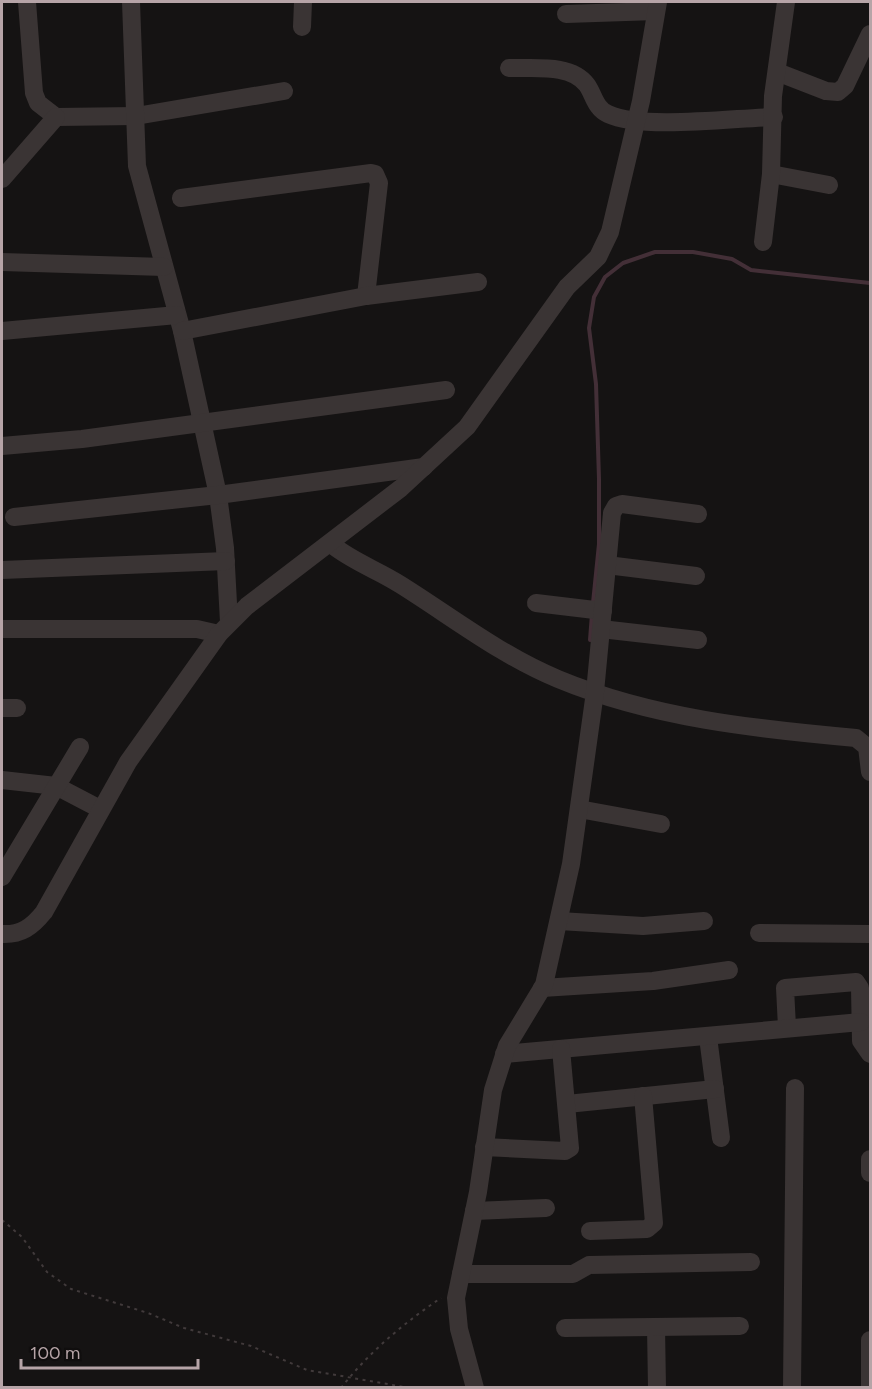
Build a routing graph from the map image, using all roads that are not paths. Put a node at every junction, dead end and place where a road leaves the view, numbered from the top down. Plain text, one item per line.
1 (27, 2) edge
2 (131, 2) edge
3 (303, 2) edge
4 (786, 2) edge
5 (657, 6) edge
6 (566, 14) dead end
7 (302, 27) dead end
8 (870, 34) edge
9 (509, 68) dead end
10 (777, 72) junction
11 (284, 91) dead end
12 (136, 116) junction
13 (56, 117) junction
14 (774, 117) junction
15 (637, 119) junction
16 (771, 174) junction
17 (2, 179) edge
18 (829, 185) dead end
19 (181, 198) dead end
20 (763, 242) dead end
21 (2, 262) edge
22 (164, 267) junction
23 (478, 282) dead end
24 (366, 296) junction
25 (179, 323) junction
26 (2, 331) edge
27 (447, 390) dead end
28 (201, 423) junction
29 (2, 446) edge
30 (424, 467) junction
31 (218, 495) junction
32 (698, 513) dead end
33 (14, 517) dead end
34 (331, 544) junction
35 (226, 561) junction
36 (607, 565) junction
37 (2, 570) edge
38 (696, 576) dead end
39 (536, 603) dead end
40 (598, 615) junction
41 (224, 628) junction
42 (2, 629) edge
43 (698, 640) dead end
44 (595, 692) junction
45 (80, 747) dead end
46 (870, 772) edge
47 (2, 780) edge
48 (56, 786) junction
49 (100, 809) junction
50 (579, 809) junction
51 (661, 824) dead end
52 (2, 877) edge
53 (559, 921) junction
54 (704, 921) dead end
55 (759, 933) dead end
56 (2, 934) edge
57 (870, 934) edge
58 (729, 970) dead end
59 (542, 988) junction
60 (861, 1022) junction
61 (788, 1027) junction
62 (708, 1036) junction
63 (561, 1048) junction
64 (504, 1054) junction
65 (870, 1054) edge
66 (795, 1088) dead end
67 (715, 1089) junction
68 (643, 1096) junction
69 (567, 1104) junction
70 (722, 1138) dead end
71 (484, 1147) junction
72 (870, 1160) edge
73 (870, 1173) edge
74 (546, 1208) dead end
75 (474, 1211) junction
76 (590, 1231) dead end
77 (751, 1262) dead end
78 (460, 1281) junction
79 (740, 1326) dead end
80 (656, 1327) junction
81 (565, 1328) dead end
82 (870, 1340) edge
83 (475, 1388) edge
84 (657, 1388) edge
85 (792, 1388) edge
86 (870, 1388) edge

1 - 13 street
2 - 12 street
3 - 7 street
4 - 10 street
5 - 6 street
5 - 15 street
8 - 10 street
9 - 15 street
10 - 14 street
11 - 12 street
12 - 13 street
12 - 22 street
13 - 17 street
14 - 15 street
14 - 16 street
15 - 30 street
16 - 18 street
16 - 20 street
19 - 24 street
21 - 22 street
22 - 25 street
23 - 24 street
24 - 25 street
25 - 26 street
25 - 28 street
27 - 28 street
28 - 29 street
28 - 31 street
30 - 31 street
30 - 34 street
31 - 33 street
31 - 35 street
32 - 36 street
34 - 41 street
34 - 44 street
35 - 37 street
35 - 41 street
36 - 38 street
36 - 40 street
39 - 40 street
40 - 43 street
40 - 44 street
41 - 42 street
41 - 49 street
44 - 46 street
44 - 50 street
45 - 48 street
47 - 48 street
48 - 49 street
48 - 52 street
49 - 56 street
50 - 51 street
50 - 53 street
53 - 54 street
53 - 59 street
55 - 57 street
58 - 59 street
59 - 64 street
60 - 61 street
60 - 61 street
60 - 65 street
61 - 62 street
62 - 63 street
62 - 67 street
63 - 64 street
63 - 69 street
64 - 71 street
66 - 85 street
67 - 68 street
67 - 70 street
68 - 69 street
68 - 76 street
69 - 71 street
71 - 75 street
72 - 73 street
74 - 75 street
75 - 78 street
77 - 78 street
78 - 83 street
79 - 80 street
80 - 81 street
80 - 84 street
82 - 86 street

